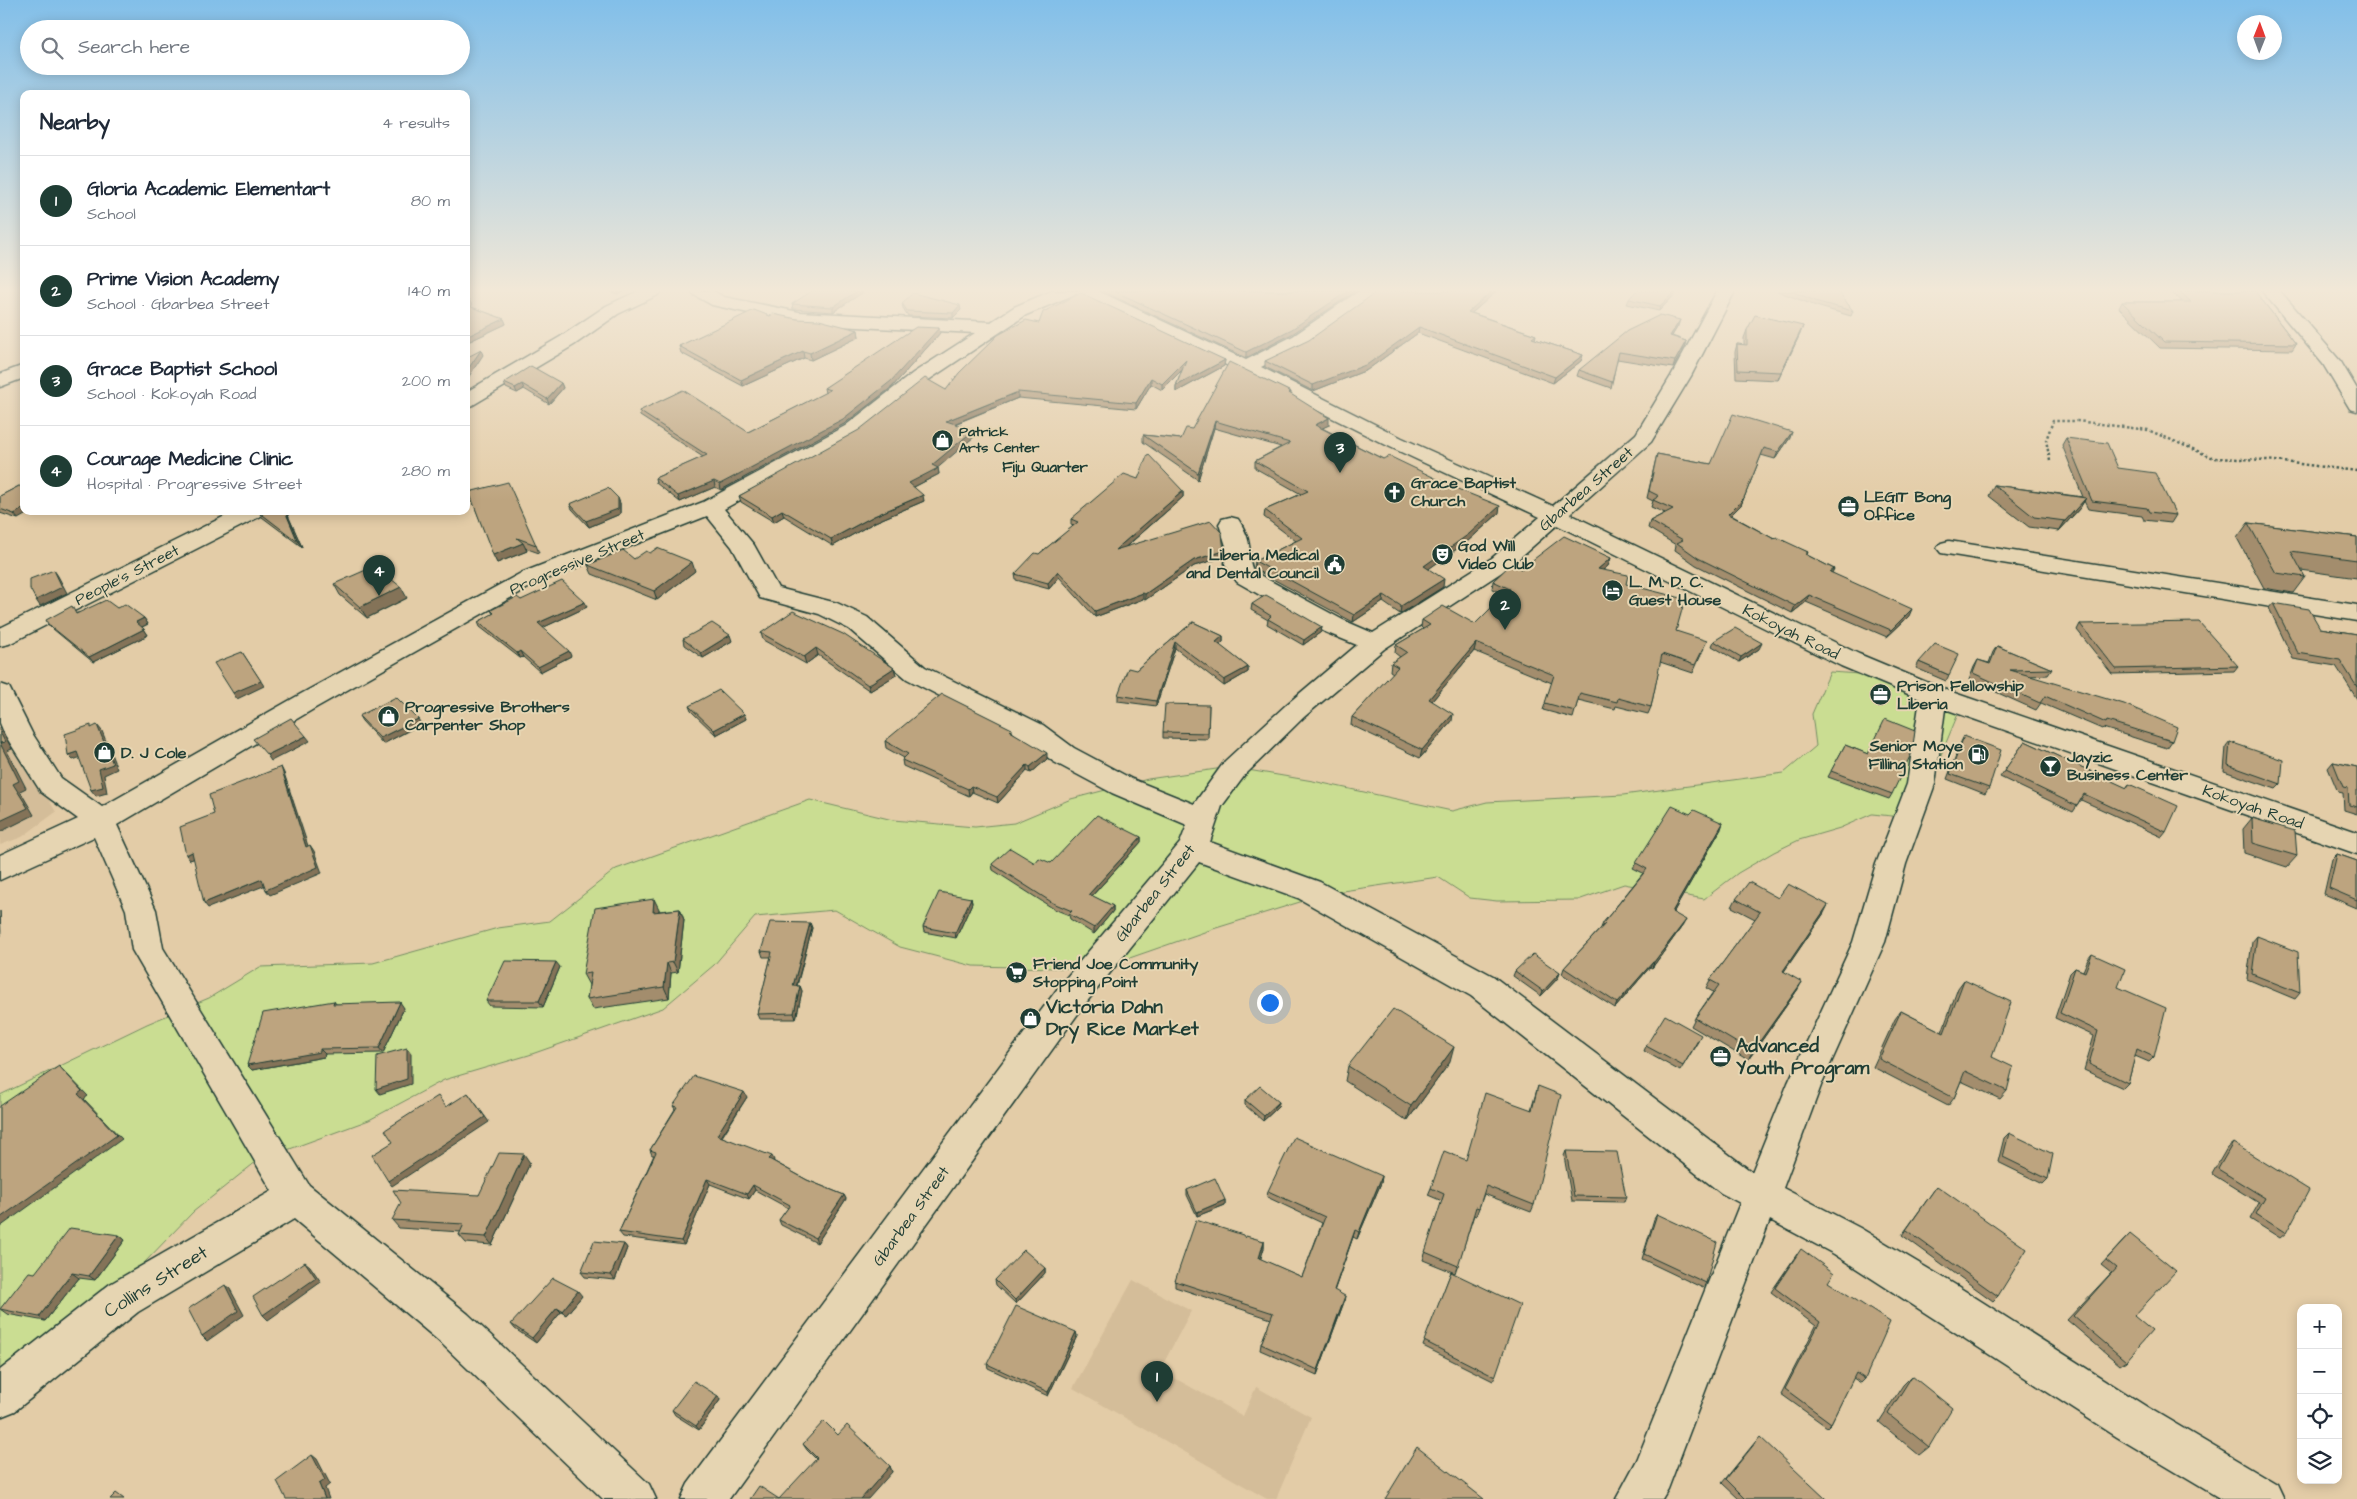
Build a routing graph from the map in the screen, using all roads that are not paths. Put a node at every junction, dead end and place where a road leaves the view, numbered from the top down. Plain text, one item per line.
1 (535, 361) edge
2 (945, 361) edge
3 (1231, 361) edge
4 (1260, 361) edge
5 (1689, 361) edge
6 (2330, 361) edge
7 (1246, 368) junction
8 (20, 373) edge
9 (0, 381) edge
10 (470, 399) edge
11 (2357, 405) edge
12 (711, 507) junction
13 (245, 515) edge
14 (1556, 516) junction
15 (1230, 524) dead end
16 (1949, 548) dead end
17 (2357, 613) edge
18 (0, 638) edge
19 (1375, 642) junction
20 (0, 693) edge
21 (1934, 695) junction
22 (101, 821) junction
23 (1198, 834) junction
24 (2357, 843) edge
25 (0, 868) edge
26 (296, 1197) junction
27 (1761, 1197) junction
28 (0, 1396) edge
29 (634, 1499) edge
30 (703, 1499) edge
31 (1638, 1499) edge
32 (2262, 1499) edge

1 - 10 street
2 - 12 street, Progressive Street
3 - 7 street, Kokoyah Road
4 - 7 street
5 - 14 street, Gbarbea Street
6 - 11 street
7 - 14 street, Kokoyah Road
8 - 9 street
12 - 22 street, Progressive Street
12 - 23 street
13 - 18 street, People's Street
14 - 19 street, Gbarbea Street
14 - 21 street, Kokoyah Road
15 - 19 street
16 - 17 street
19 - 23 street, Gbarbea Street
20 - 22 street
21 - 24 street, Kokoyah Road
21 - 27 street
22 - 25 street, Progressive Street
22 - 26 street
23 - 27 street
23 - 30 street, Gbarbea Street
26 - 28 street, Collins Street
26 - 29 street
27 - 31 street
27 - 32 street

